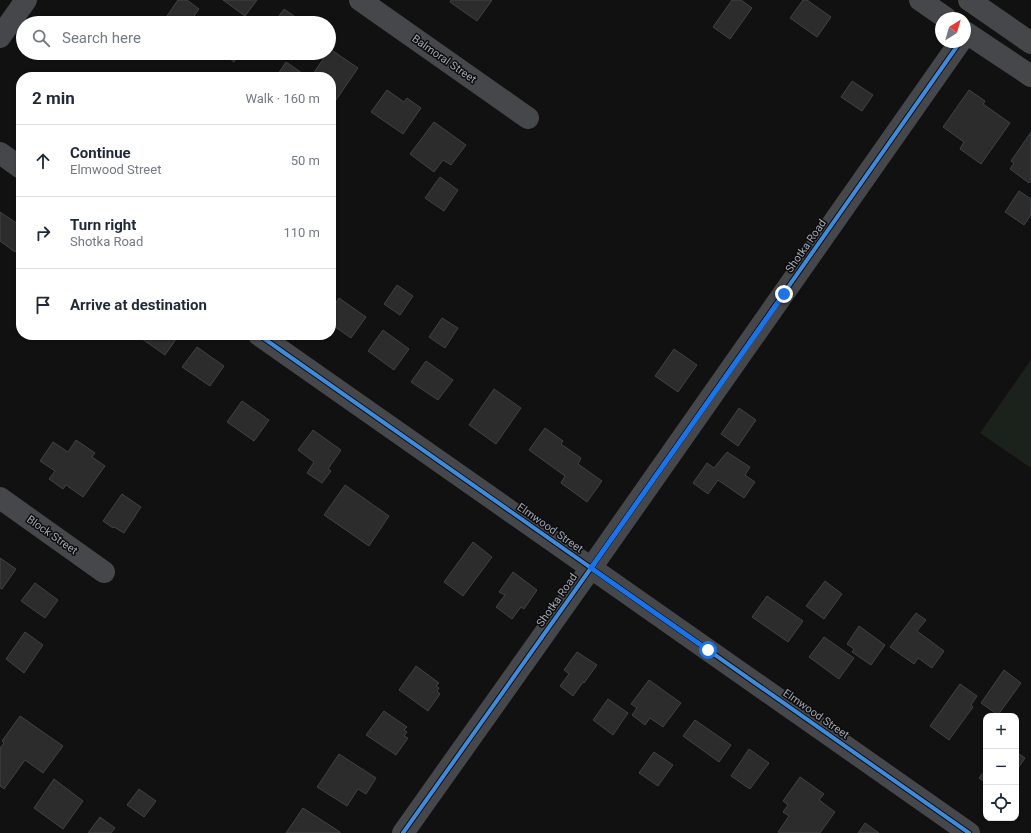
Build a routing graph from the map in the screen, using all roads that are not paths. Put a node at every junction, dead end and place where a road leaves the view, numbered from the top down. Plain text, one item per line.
1 (26, 0) edge
2 (360, 0) edge
3 (920, 0) edge
4 (969, 0) edge
5 (937, 12) edge
6 (0, 36) edge
7 (971, 39) edge
8 (1031, 43) edge
9 (955, 48) edge
10 (1031, 76) edge
11 (528, 118) dead end
12 (0, 154) edge
13 (16, 165) edge
14 (266, 340) edge
15 (0, 498) edge
16 (591, 568) junction
17 (104, 572) dead end
18 (403, 833) edge
19 (969, 833) edge

1 - 6 street
2 - 11 street, Balmoral Street
3 - 5 street
4 - 8 street
7 - 10 street
9 - 16 street, Shotka Road
12 - 13 street
14 - 16 street, Elmwood Street
15 - 17 street, Block Street
16 - 18 street, Shotka Road
16 - 19 street, Elmwood Street

